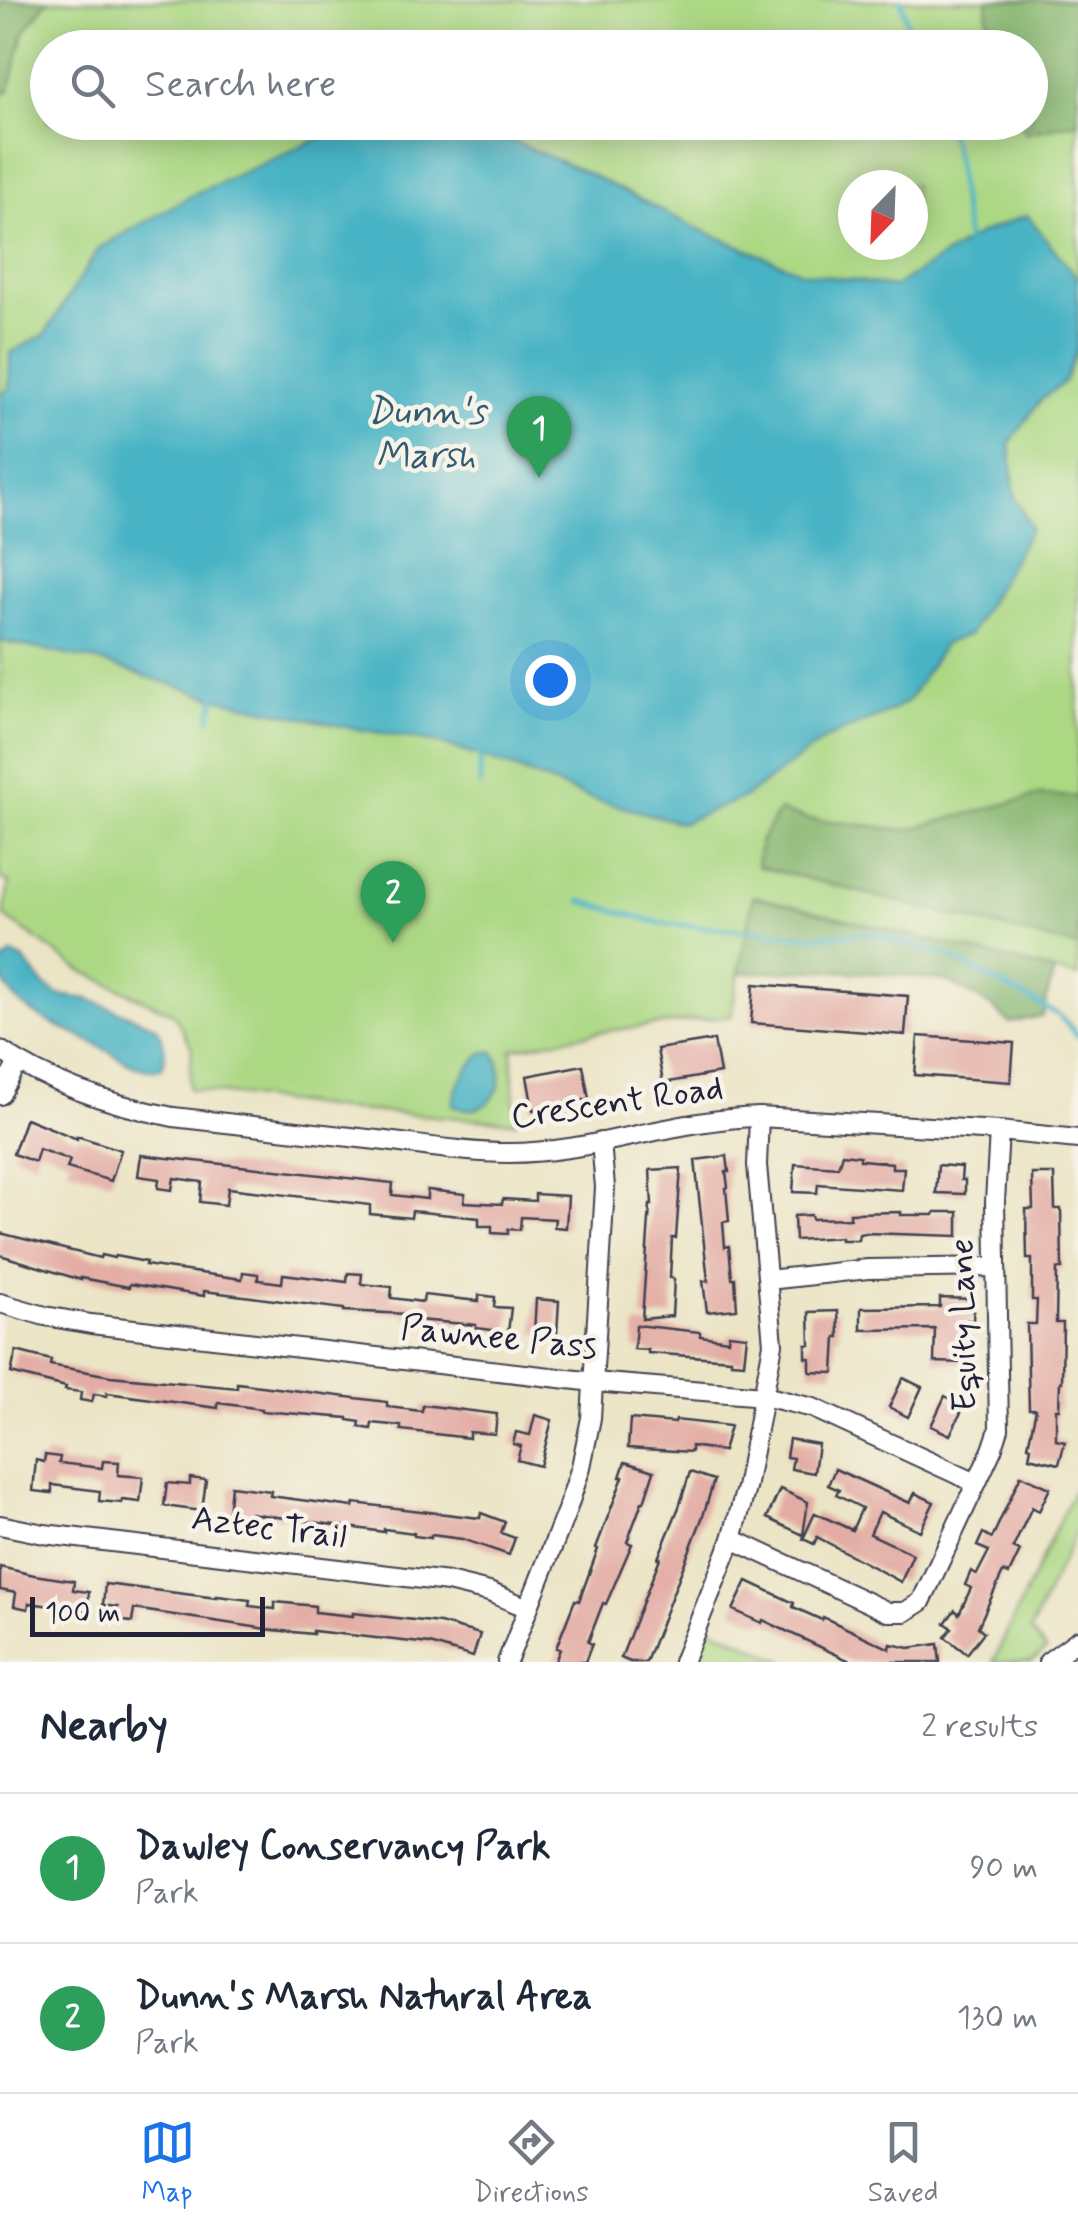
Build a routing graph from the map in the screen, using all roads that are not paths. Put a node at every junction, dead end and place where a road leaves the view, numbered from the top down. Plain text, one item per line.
1 (0, 1050) edge
2 (18, 1063) junction
3 (0, 1095) edge
4 (759, 1116) junction
5 (999, 1131) junction
6 (1078, 1139) edge
7 (601, 1142) junction
8 (996, 1267) junction
9 (768, 1280) junction
10 (0, 1304) edge
11 (594, 1382) junction
12 (764, 1396) junction
13 (976, 1483) junction
14 (0, 1525) edge
15 (732, 1539) junction
16 (528, 1608) junction
17 (1078, 1640) edge
18 (507, 1662) edge
19 (682, 1662) edge
20 (1048, 1662) edge

1 - 2 street, Crescent Road
2 - 3 street
2 - 7 street, Crescent Road
4 - 5 street, Crescent Road
4 - 7 street, Crescent Road
4 - 9 street
5 - 6 street, Crescent Road
5 - 8 street, Equity Lane
7 - 11 street
8 - 9 street
8 - 13 street, Equity Lane
9 - 12 street
10 - 11 street, Pawnee Pass
11 - 12 street, Pawnee Pass
11 - 16 street
12 - 13 street, Pawnee Pass
12 - 15 street
13 - 15 street, Equity Lane
14 - 16 street, Aztec Trail
15 - 19 street
16 - 18 street
17 - 20 street

